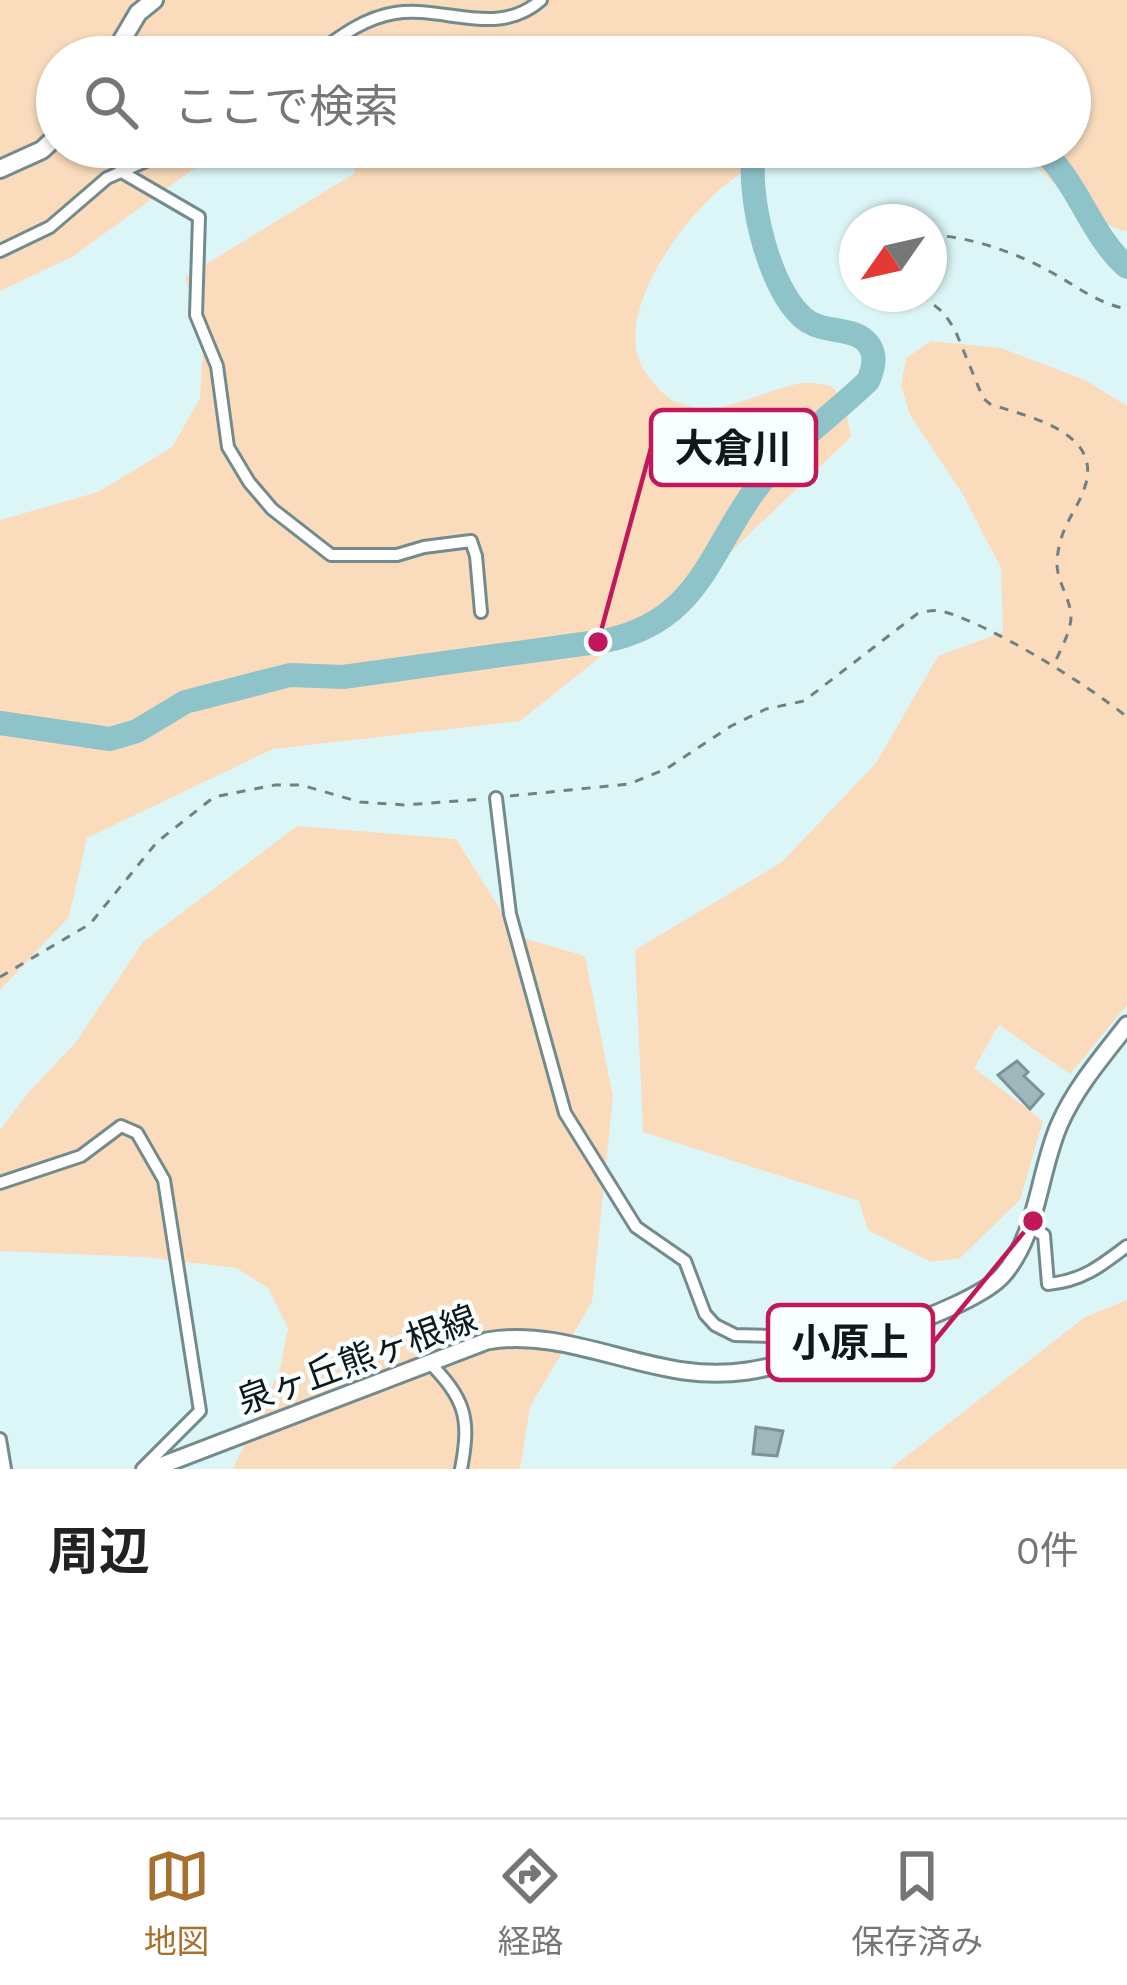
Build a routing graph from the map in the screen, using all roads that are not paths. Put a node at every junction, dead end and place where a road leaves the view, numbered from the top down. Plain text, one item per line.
1 (154, 0) edge
2 (541, 0) edge
3 (124, 36) edge
4 (341, 36) edge
5 (36, 153) edge
6 (127, 168) edge
7 (0, 169) edge
8 (120, 171) junction
9 (0, 251) edge
10 (481, 612) dead end
11 (496, 798) road end
12 (1127, 1025) edge
13 (0, 1183) edge
14 (1029, 1227) junction
15 (1127, 1246) edge
16 (846, 1344) junction
17 (428, 1361) junction
18 (0, 1439) edge
19 (5, 1469) edge
20 (142, 1469) edge
21 (152, 1469) edge
22 (461, 1469) edge

1 - 3 main road
2 - 4 street
5 - 7 main road
6 - 8 street
8 - 9 street
8 - 10 street
11 - 16 street
12 - 14 main road, 泉ヶ丘熊ヶ根線
13 - 20 street
14 - 15 street
14 - 16 main road, 泉ヶ丘熊ヶ根線
16 - 17 main road, 泉ヶ丘熊ヶ根線
17 - 21 main road, 泉ヶ丘熊ヶ根線
17 - 22 street
18 - 19 street

